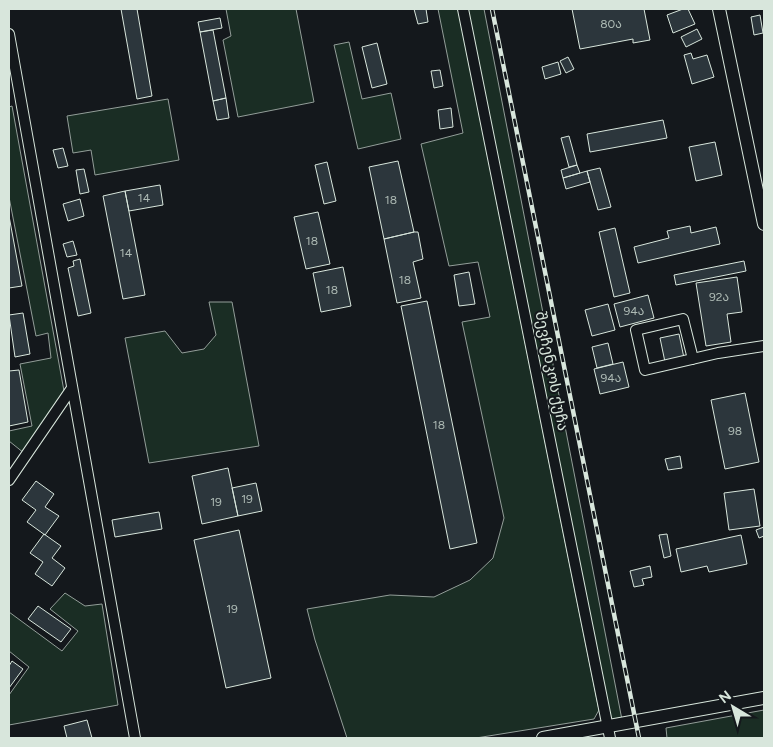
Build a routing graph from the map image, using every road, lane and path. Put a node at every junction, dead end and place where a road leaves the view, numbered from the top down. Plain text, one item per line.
1 (463, 9) edge
2 (719, 9) edge
3 (9, 34) edge
4 (10, 47) edge
5 (764, 224) edge
6 (764, 346) edge
7 (692, 359) junction
8 (72, 388) junction
9 (9, 480) edge
10 (764, 698) edge
11 (610, 733) edge
12 (135, 738) edge
13 (543, 738) edge

1 - 11 street, შევჩენკოს ქუჩა
2 - 5 main road
3 - 4 street
4 - 8 street
6 - 7 street
7 - 7 street
8 - 9 street
8 - 12 street
10 - 11 main road
11 - 13 main road

